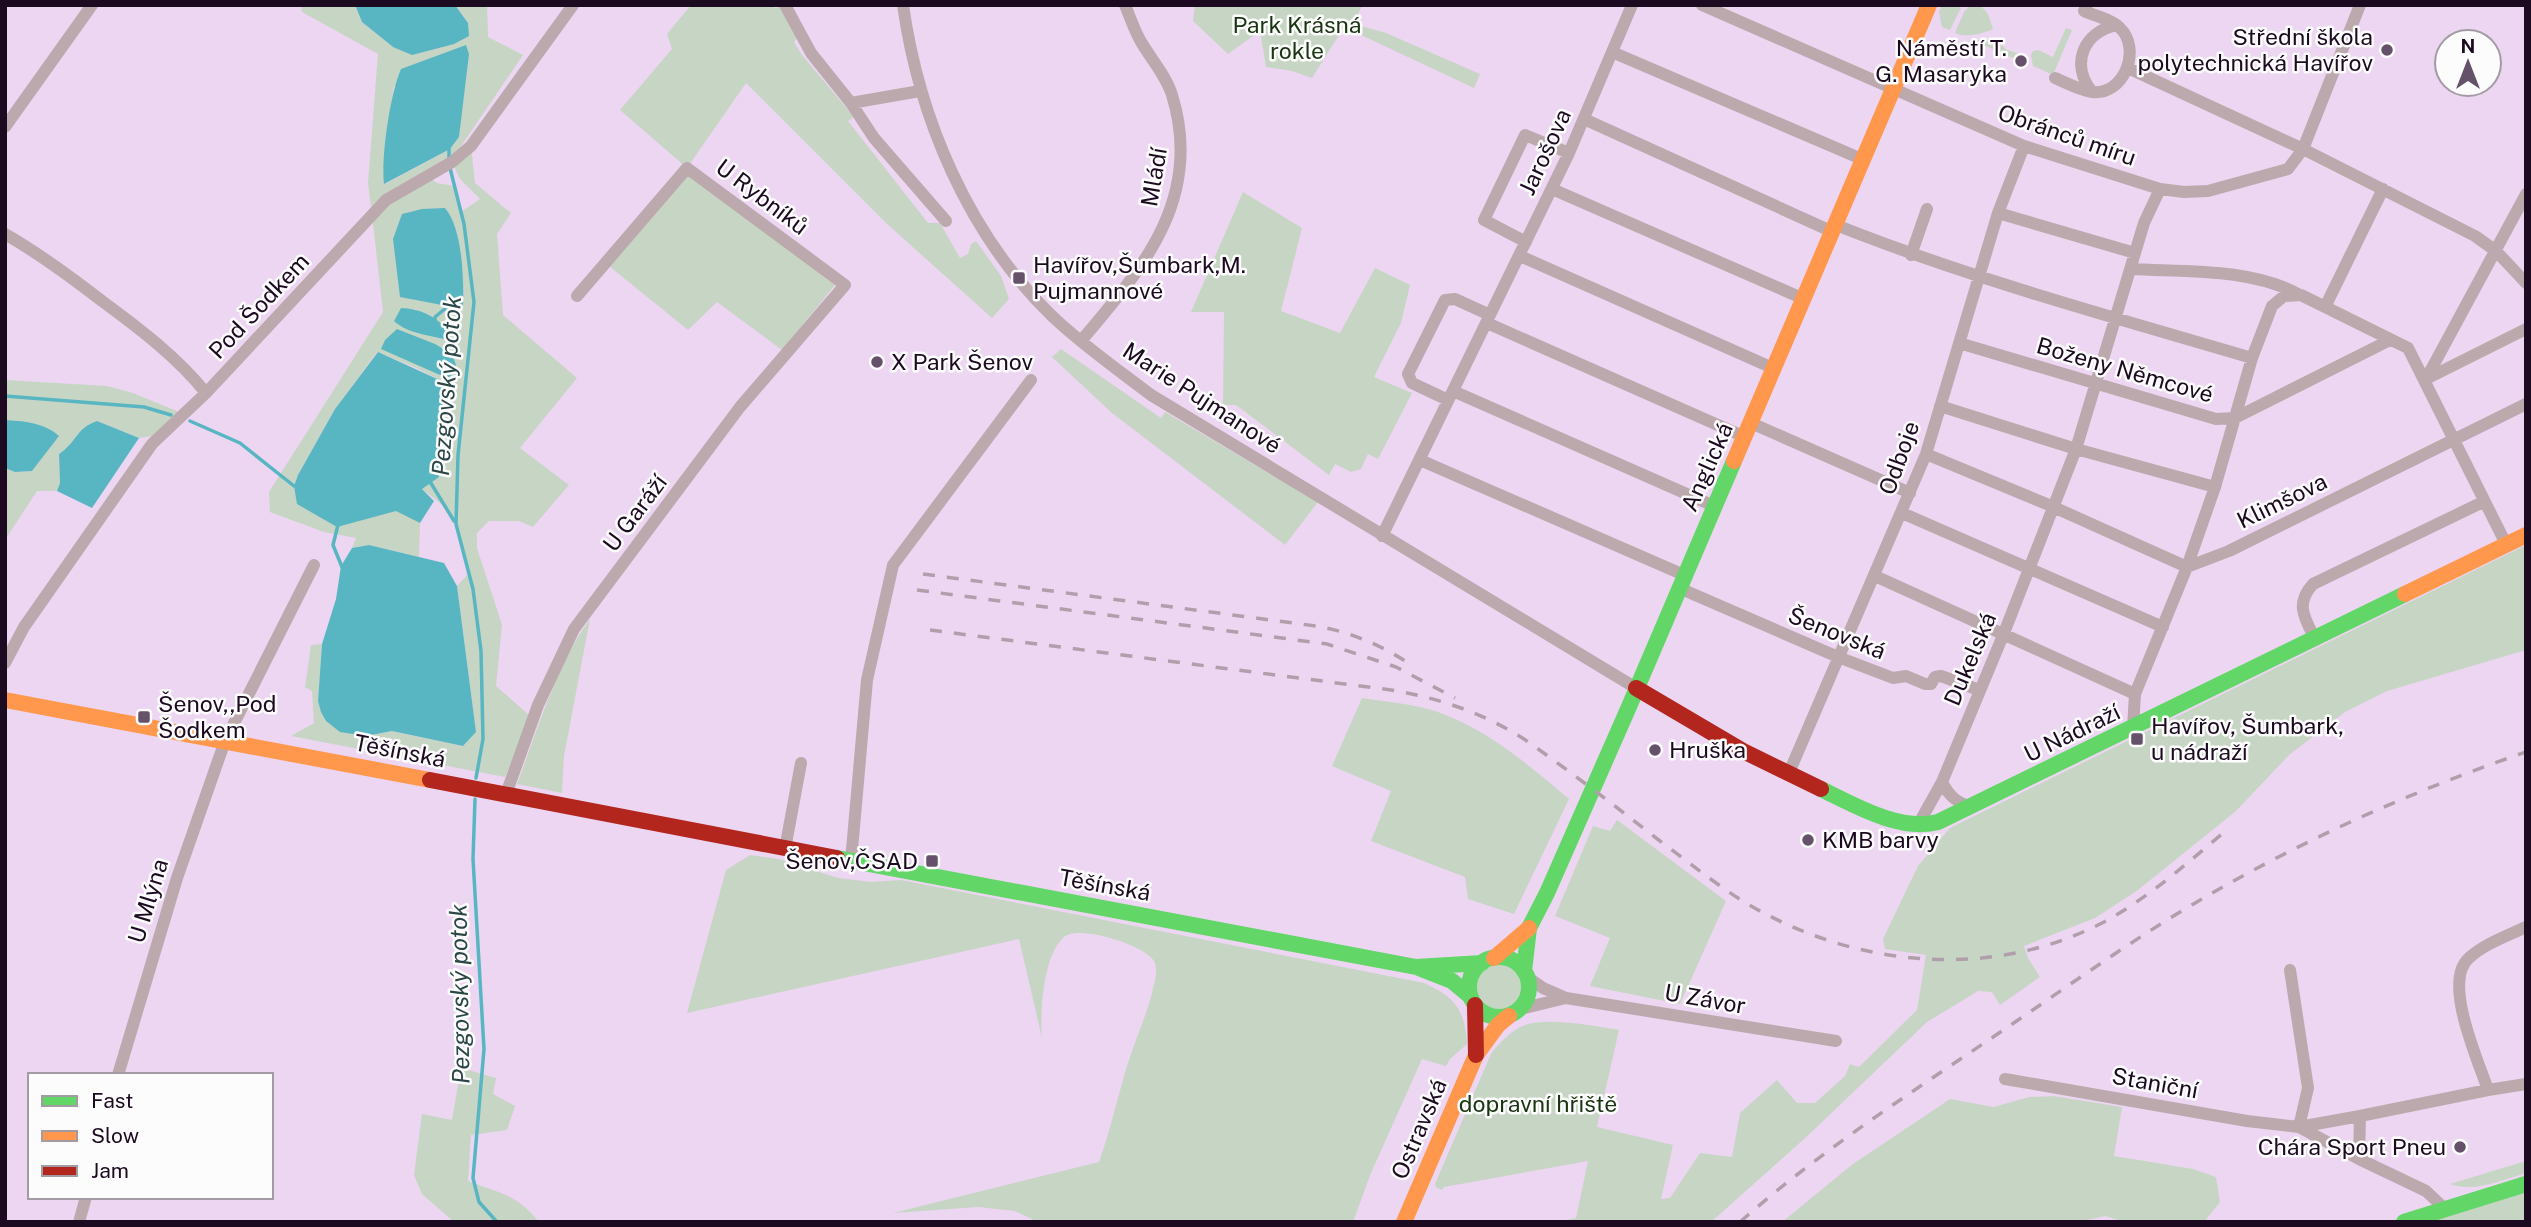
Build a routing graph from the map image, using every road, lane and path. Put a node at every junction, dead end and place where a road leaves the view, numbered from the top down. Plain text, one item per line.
1 (92, 5) edge
2 (573, 5) edge
3 (785, 5) edge
4 (903, 5) edge
5 (1125, 5) edge
6 (1632, 5) edge
7 (1702, 5) edge
8 (1929, 5) edge
9 (2360, 5) edge
10 (2086, 8) edge
11 (2118, 25) junction
12 (1612, 52) junction
13 (2127, 68) junction
14 (2055, 78) dead end
15 (1893, 90) junction
16 (920, 91) junction
17 (2092, 92) junction
18 (851, 103) junction
19 (1584, 119) junction
20 (5, 127) edge
21 (2024, 146) junction
22 (2302, 149) junction
23 (1569, 153) junction
24 (1864, 160) junction
25 (1552, 188) junction
26 (2160, 189) junction
27 (2383, 189) junction
28 (2526, 194) edge
29 (1927, 209) dead end
30 (1998, 213) junction
31 (946, 221) dead end
32 (1835, 228) junction
33 (5, 234) edge
34 (1526, 242) junction
35 (2496, 251) junction
36 (2134, 253) junction
37 (1911, 255) junction
38 (1520, 256) junction
39 (2131, 269) junction
40 (1979, 277) junction
41 (2526, 283) edge
42 (845, 285) joint
43 (2301, 295) junction
44 (577, 296) dead end
45 (1804, 299) junction
46 (2325, 307) junction
47 (2117, 318) junction
48 (1489, 319) junction
49 (2526, 329) edge
50 (2390, 340) junction
51 (1081, 341) junction
52 (1959, 343) junction
53 (2252, 358) junction
54 (1774, 369) junction
55 (2426, 379) junction
56 (1031, 380) dead end
57 (2096, 384) junction
58 (206, 393) junction
59 (1450, 395) junction
60 (2526, 404) edge
61 (1940, 406) junction
62 (2235, 418) junction
63 (1748, 430) junction
64 (2455, 440) junction
65 (2076, 449) junction
66 (1926, 454) junction
67 (1420, 460) junction
68 (2215, 487) junction
69 (1910, 494) junction
70 (2483, 502) junction
71 (1714, 506) junction
72 (2053, 507) junction
73 (1902, 513) junction
74 (2526, 535) edge
75 (1382, 536) junction
76 (2506, 544) junction
77 (314, 565) dead end
78 (2187, 567) junction
79 (2029, 568) junction
80 (1875, 576) junction
81 (1682, 582) junction
82 (2163, 627) junction
83 (2004, 633) junction
84 (2315, 639) junction
85 (1838, 657) junction
86 (5, 663) edge
87 (1636, 688) junction
88 (1979, 690) junction
89 (2135, 694) junction
90 (5, 700) edge
91 (2133, 728) junction
92 (225, 741) junction
93 (801, 763) dead end
94 (1788, 775) junction
95 (1942, 782) junction
96 (506, 794) junction
97 (1972, 807) junction
98 (1919, 825) junction
99 (785, 849) junction
100 (851, 860) junction
101 (2526, 927) edge
102 (1529, 928) junction
103 (1488, 960) junction
104 (1416, 967) junction
105 (2290, 970) dead end
106 (1526, 974) junction
107 (1566, 998) junction
108 (1473, 1000) junction
109 (1514, 1012) junction
110 (1836, 1041) dead end
111 (1476, 1055) junction
112 (119, 1073) edge
113 (2005, 1079) dead end
114 (2526, 1084) edge
115 (2488, 1090) junction
116 (2360, 1116) junction
117 (2299, 1128) junction
118 (2359, 1159) junction
119 (2526, 1184) edge
120 (85, 1199) edge
121 (2445, 1209) junction
122 (79, 1222) edge
123 (1404, 1222) edge
124 (2404, 1222) edge

1 - 20 street
2 - 58 street, Pod Šodkem
3 - 18 street
4 - 16 street, Marie Pujmanové
5 - 51 street, Mládí
6 - 12 street, Jarošova
7 - 15 street, Obránců míru
8 - 15 main road, Anglická
9 - 22 street
10 - 11 street
11 - 13 street
11 - 17 street
12 - 19 street, Jarošova
12 - 24 street
13 - 17 street
13 - 22 street
14 - 17 street
15 - 21 street, Obránců míru
15 - 24 main road, Anglická
16 - 18 street
16 - 51 street, Marie Pujmanové
18 - 31 street
19 - 23 street, Jarošova
19 - 32 street
21 - 26 street, Obránců míru
21 - 30 street, Odboje
22 - 26 street, Obránců míru
22 - 27 street
23 - 25 street, Jarošova
23 - 34 street
24 - 32 main road, Anglická
25 - 34 street, Jarošova
25 - 45 street
26 - 36 street, Dukelská
27 - 35 street
27 - 46 street
28 - 35 street
29 - 37 street
30 - 36 street
30 - 40 street, Odboje
32 - 37 street
32 - 45 main road, Anglická
33 - 58 street
34 - 38 street, Jarošova
35 - 41 street
35 - 55 street
36 - 39 street, Dukelská
37 - 40 street
38 - 48 street, Jarošova
38 - 54 street
39 - 43 street
39 - 47 street, Dukelská
40 - 47 street
40 - 52 street, Odboje
42 - 44 street, U Rybníků
42 - 96 street, U Garáží
43 - 46 street
43 - 53 street
45 - 54 main road, Anglická
46 - 50 street
47 - 53 street
47 - 57 street, Dukelská
48 - 59 street, Jarošova
48 - 59 street
48 - 63 street
49 - 55 street
50 - 55 street
50 - 62 street, Boženy Němcové
51 - 75 street, Marie Pujmanové
52 - 57 street, Boženy Němcové
52 - 61 street, Odboje
53 - 62 street
54 - 63 main road, Anglická
55 - 64 street
56 - 100 street
57 - 62 street, Boženy Němcové
57 - 65 street, Dukelská
58 - 86 street, Pod Šodkem
59 - 67 street, Jarošova
59 - 71 street
60 - 64 street, Klimšova
61 - 65 street
61 - 66 street, Odboje
62 - 68 street
63 - 69 street
63 - 71 main road, Anglická
64 - 70 street
64 - 78 street, Klimšova
65 - 68 street
65 - 72 street, Dukelská
66 - 69 street, Odboje
66 - 72 street
67 - 75 street, Jarošova
67 - 81 street, Šenovská
68 - 78 street
69 - 73 street, Odboje
70 - 76 street
70 - 84 street
71 - 81 main road, Anglická
72 - 78 street
72 - 79 street, Dukelská
73 - 79 street
73 - 80 street, Odboje
74 - 76 main road, U Nádraží
75 - 87 street, Marie Pujmanové
76 - 84 main road, U Nádraží
77 - 92 street
78 - 82 street
79 - 82 street
79 - 83 street, Dukelská
80 - 83 street
80 - 85 street, Odboje
81 - 85 street, Šenovská
81 - 87 main road, Anglická
82 - 89 street
83 - 88 street, Dukelská
83 - 89 street
84 - 91 main road, U Nádraží
85 - 88 street, Šenovská
85 - 94 street, Odboje
87 - 94 main road, U Nádraží
87 - 102 main road, Anglická
88 - 95 street, Dukelská
89 - 91 street
90 - 92 main road, Těšínská
91 - 97 main road, U Nádraží
92 - 96 main road, Těšínská
92 - 112 street, U Mlýna
93 - 99 street
94 - 98 main road, U Nádraží
95 - 97 street
95 - 98 street, Dukelská
96 - 99 main road, Těšínská
97 - 98 main road, U Nádraží
99 - 100 main road, Těšínská
100 - 104 main road, Těšínská
101 - 115 street
102 - 103 main road, Anglická
102 - 106 main road, Anglická
103 - 104 main road, Těšínská
103 - 106 main road
103 - 108 main road
104 - 108 main road, Těšínská
105 - 117 street
106 - 107 street, U Závor
106 - 109 main road
107 - 109 street, U Závor
107 - 110 street, U Závor
108 - 109 main road
108 - 111 main road, Ostravská
109 - 111 main road, Ostravská
111 - 123 main road, Ostravská
113 - 117 street, Staniční
114 - 115 street, Staniční
115 - 116 street, Staniční
116 - 117 street, Staniční
116 - 118 street
117 - 118 street, Staniční
118 - 121 street, Staniční
119 - 121 main road
120 - 122 street
121 - 124 main road

